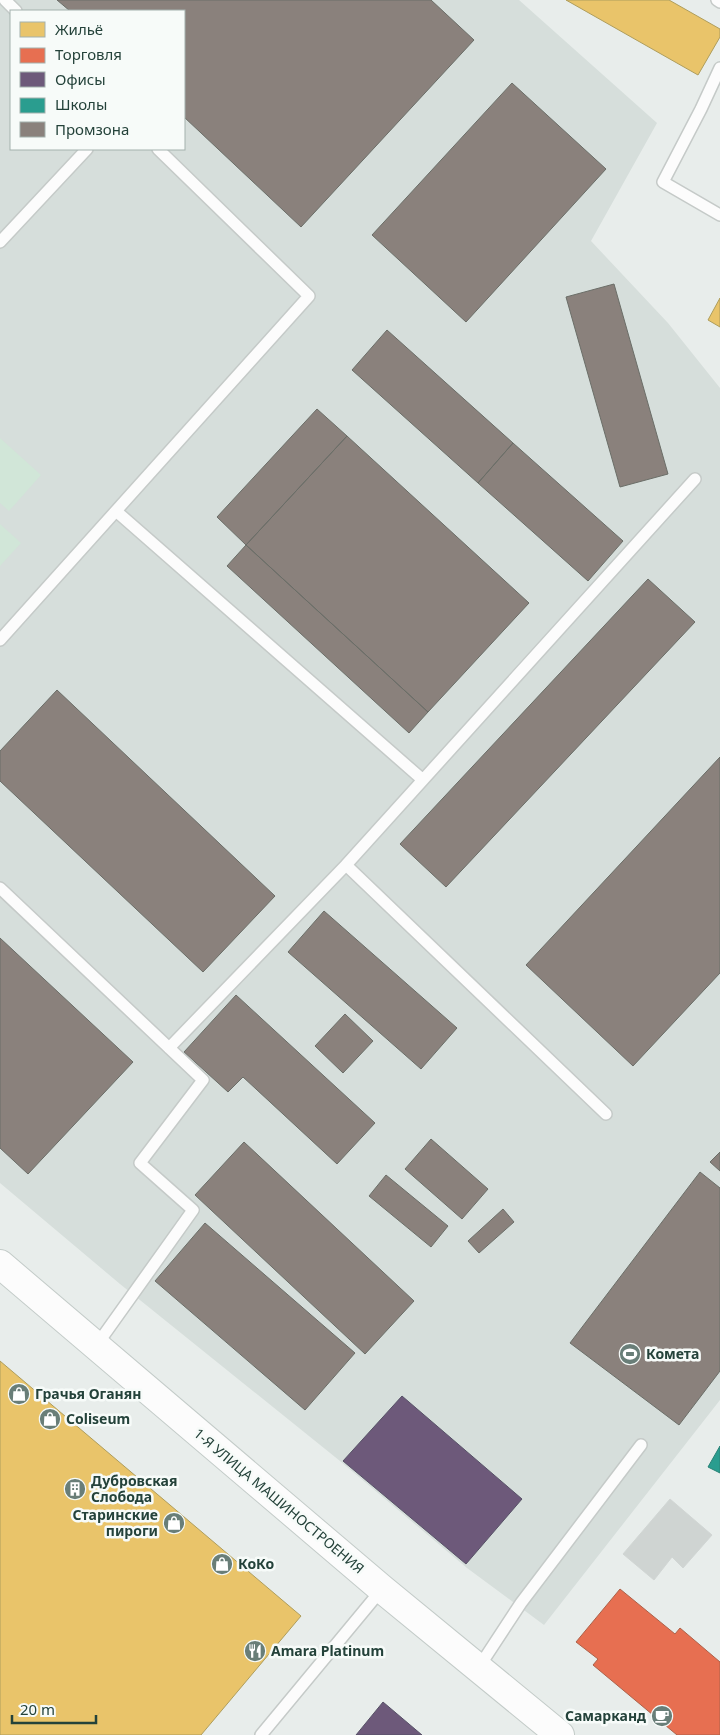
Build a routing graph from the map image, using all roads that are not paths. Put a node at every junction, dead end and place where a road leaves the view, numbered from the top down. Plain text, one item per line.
1 (5, 0) edge
2 (15, 10) edge
3 (720, 68) edge
4 (87, 150) edge
5 (159, 150) edge
6 (720, 215) edge
7 (0, 242) edge
8 (695, 479) dead end
9 (116, 511) junction
10 (0, 640) edge
11 (423, 780) junction
12 (346, 865) junction
13 (0, 888) edge
14 (169, 1048) junction
15 (606, 1114) dead end
16 (0, 1264) edge
17 (96, 1346) junction
18 (642, 1445) dead end
19 (382, 1589) junction
20 (478, 1669) junction
21 (261, 1735) edge
22 (560, 1735) edge

1 - 2 lane
3 - 6 lane
4 - 7 lane
5 - 9 lane
8 - 11 lane
9 - 10 lane
9 - 11 lane
11 - 12 lane
12 - 14 lane
12 - 15 lane
13 - 14 lane
14 - 17 lane
16 - 17 street, 1-Я УЛИЦА МАШИНОСТРОЕНИЯ
17 - 19 street, 1-Я УЛИЦА МАШИНОСТРОЕНИЯ
18 - 20 lane
19 - 20 street, 1-Я УЛИЦА МАШИНОСТРОЕНИЯ
19 - 21 lane
20 - 22 street, 1-Я УЛИЦА МАШИНОСТРОЕНИЯ

